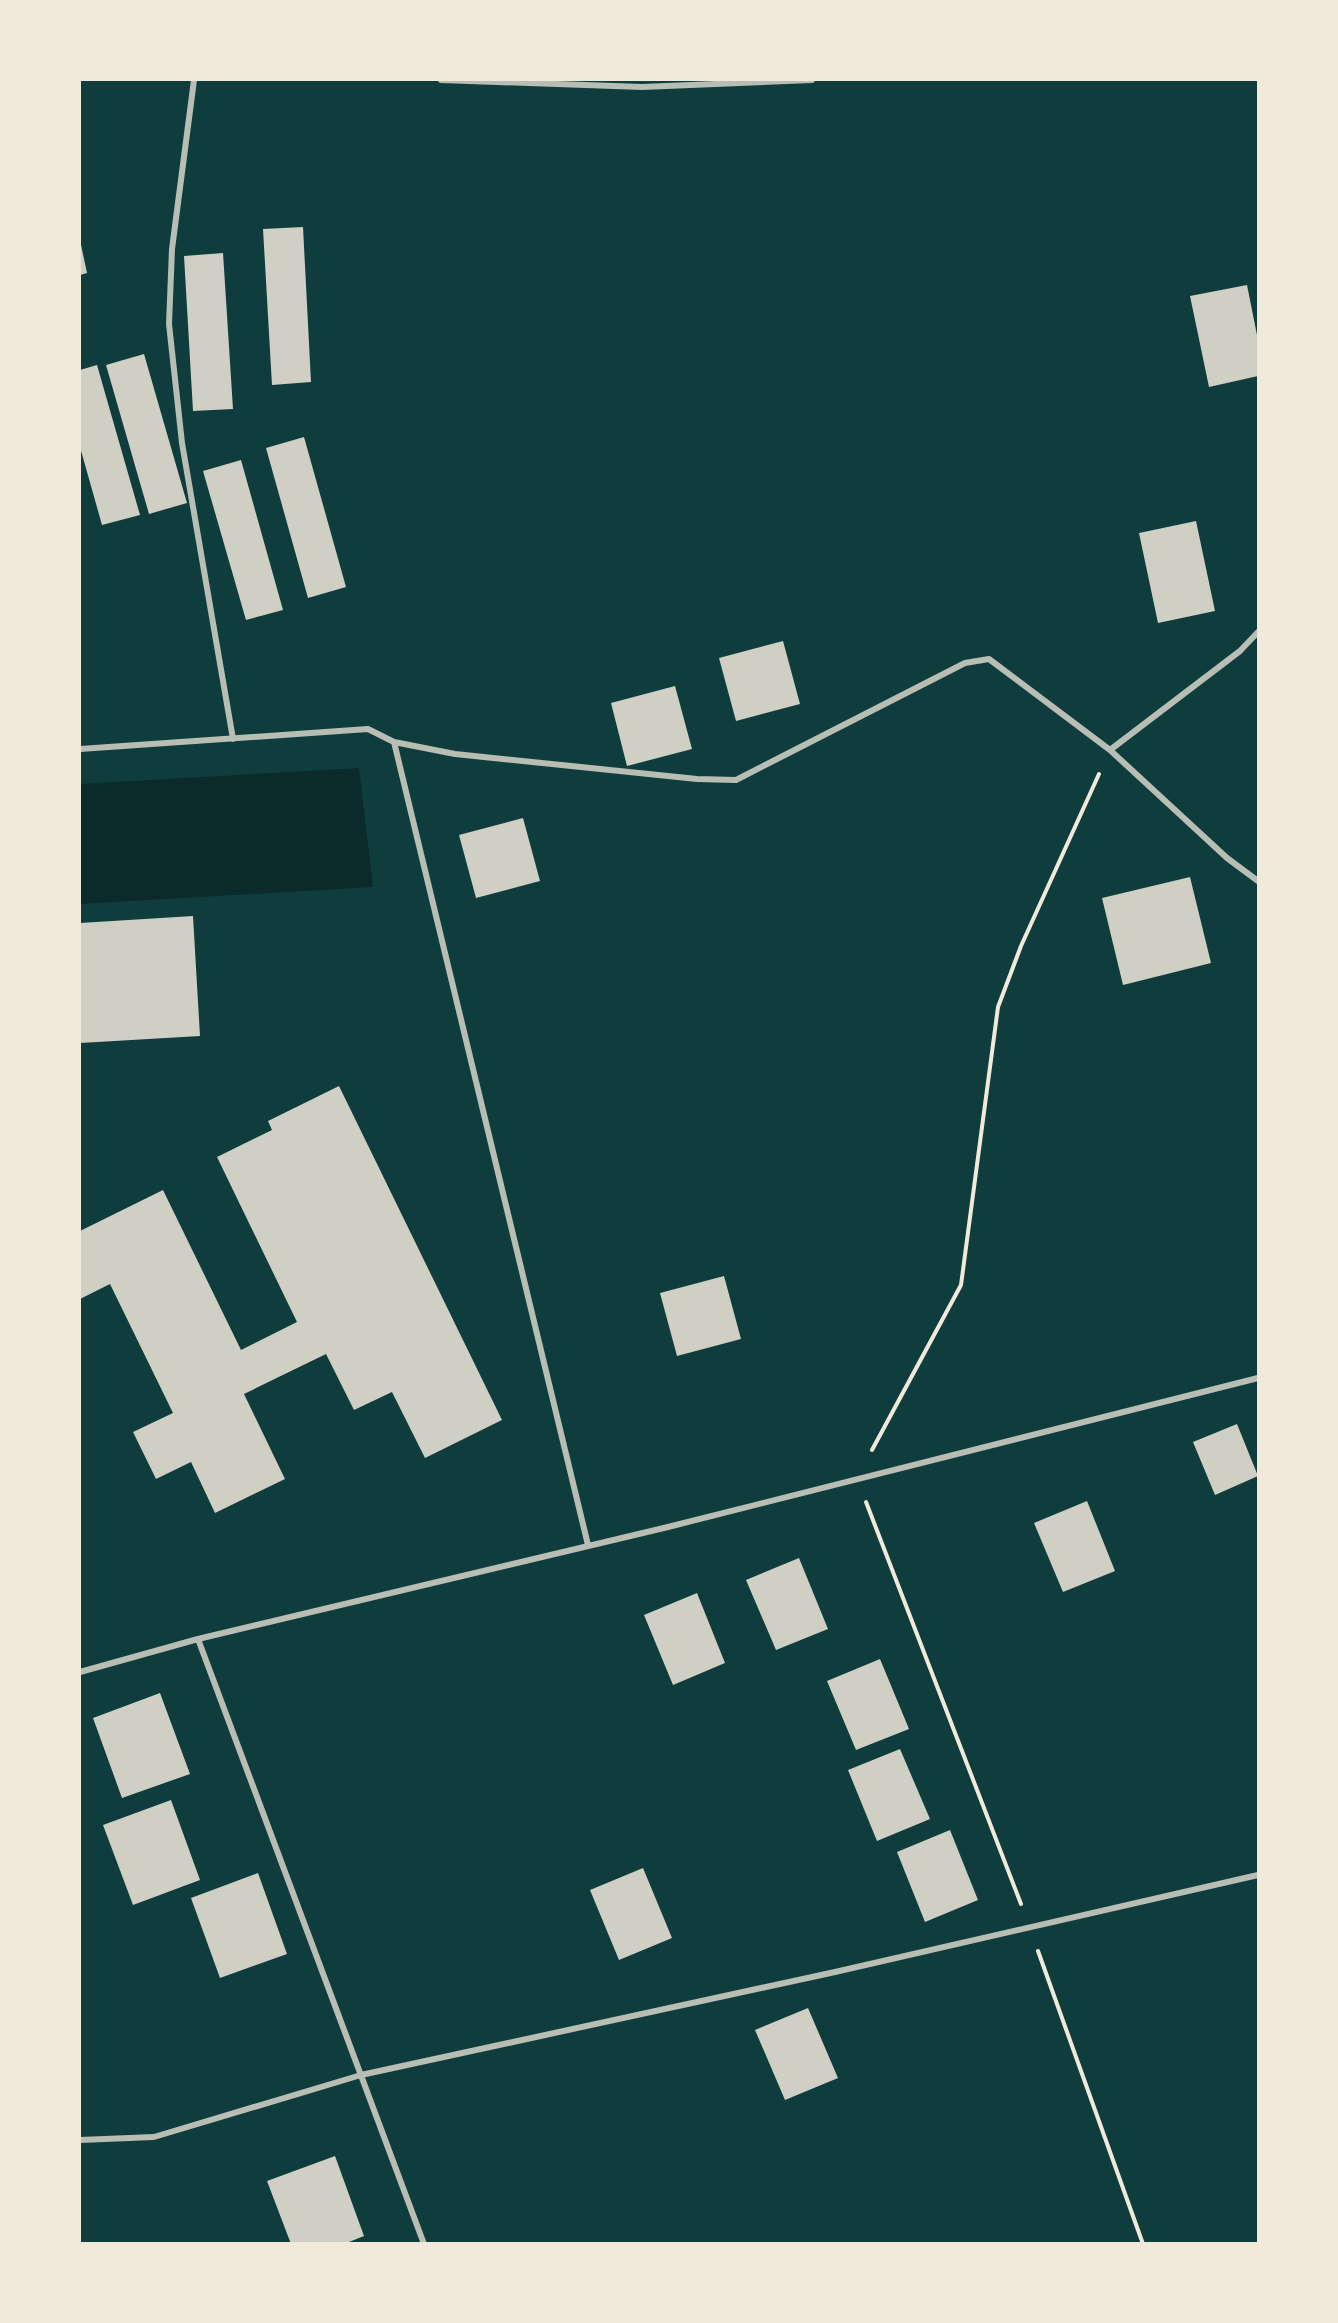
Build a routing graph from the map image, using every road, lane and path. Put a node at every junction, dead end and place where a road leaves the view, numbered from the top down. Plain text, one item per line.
1 (194, 80) edge
2 (441, 80) edge
3 (812, 80) edge
4 (1258, 632) edge
5 (233, 739) junction
6 (394, 742) junction
7 (80, 749) edge
8 (1110, 750) junction
9 (1258, 882) edge
10 (1258, 1378) edge
11 (857, 1478) junction
12 (588, 1545) junction
13 (198, 1639) junction
14 (80, 1672) edge
15 (1258, 1875) edge
16 (1030, 1928) junction
17 (361, 2075) junction
18 (80, 2140) edge
19 (424, 2244) edge
20 (1143, 2244) edge

1 - 5 street
2 - 3 street
4 - 8 street
5 - 6 street
5 - 7 street
6 - 8 street
6 - 12 street
8 - 9 street
8 - 11 path
10 - 11 street
11 - 12 street
11 - 16 path
12 - 13 street
13 - 14 street
13 - 17 street
15 - 16 street
16 - 17 street
16 - 20 path
17 - 18 street
17 - 19 street

